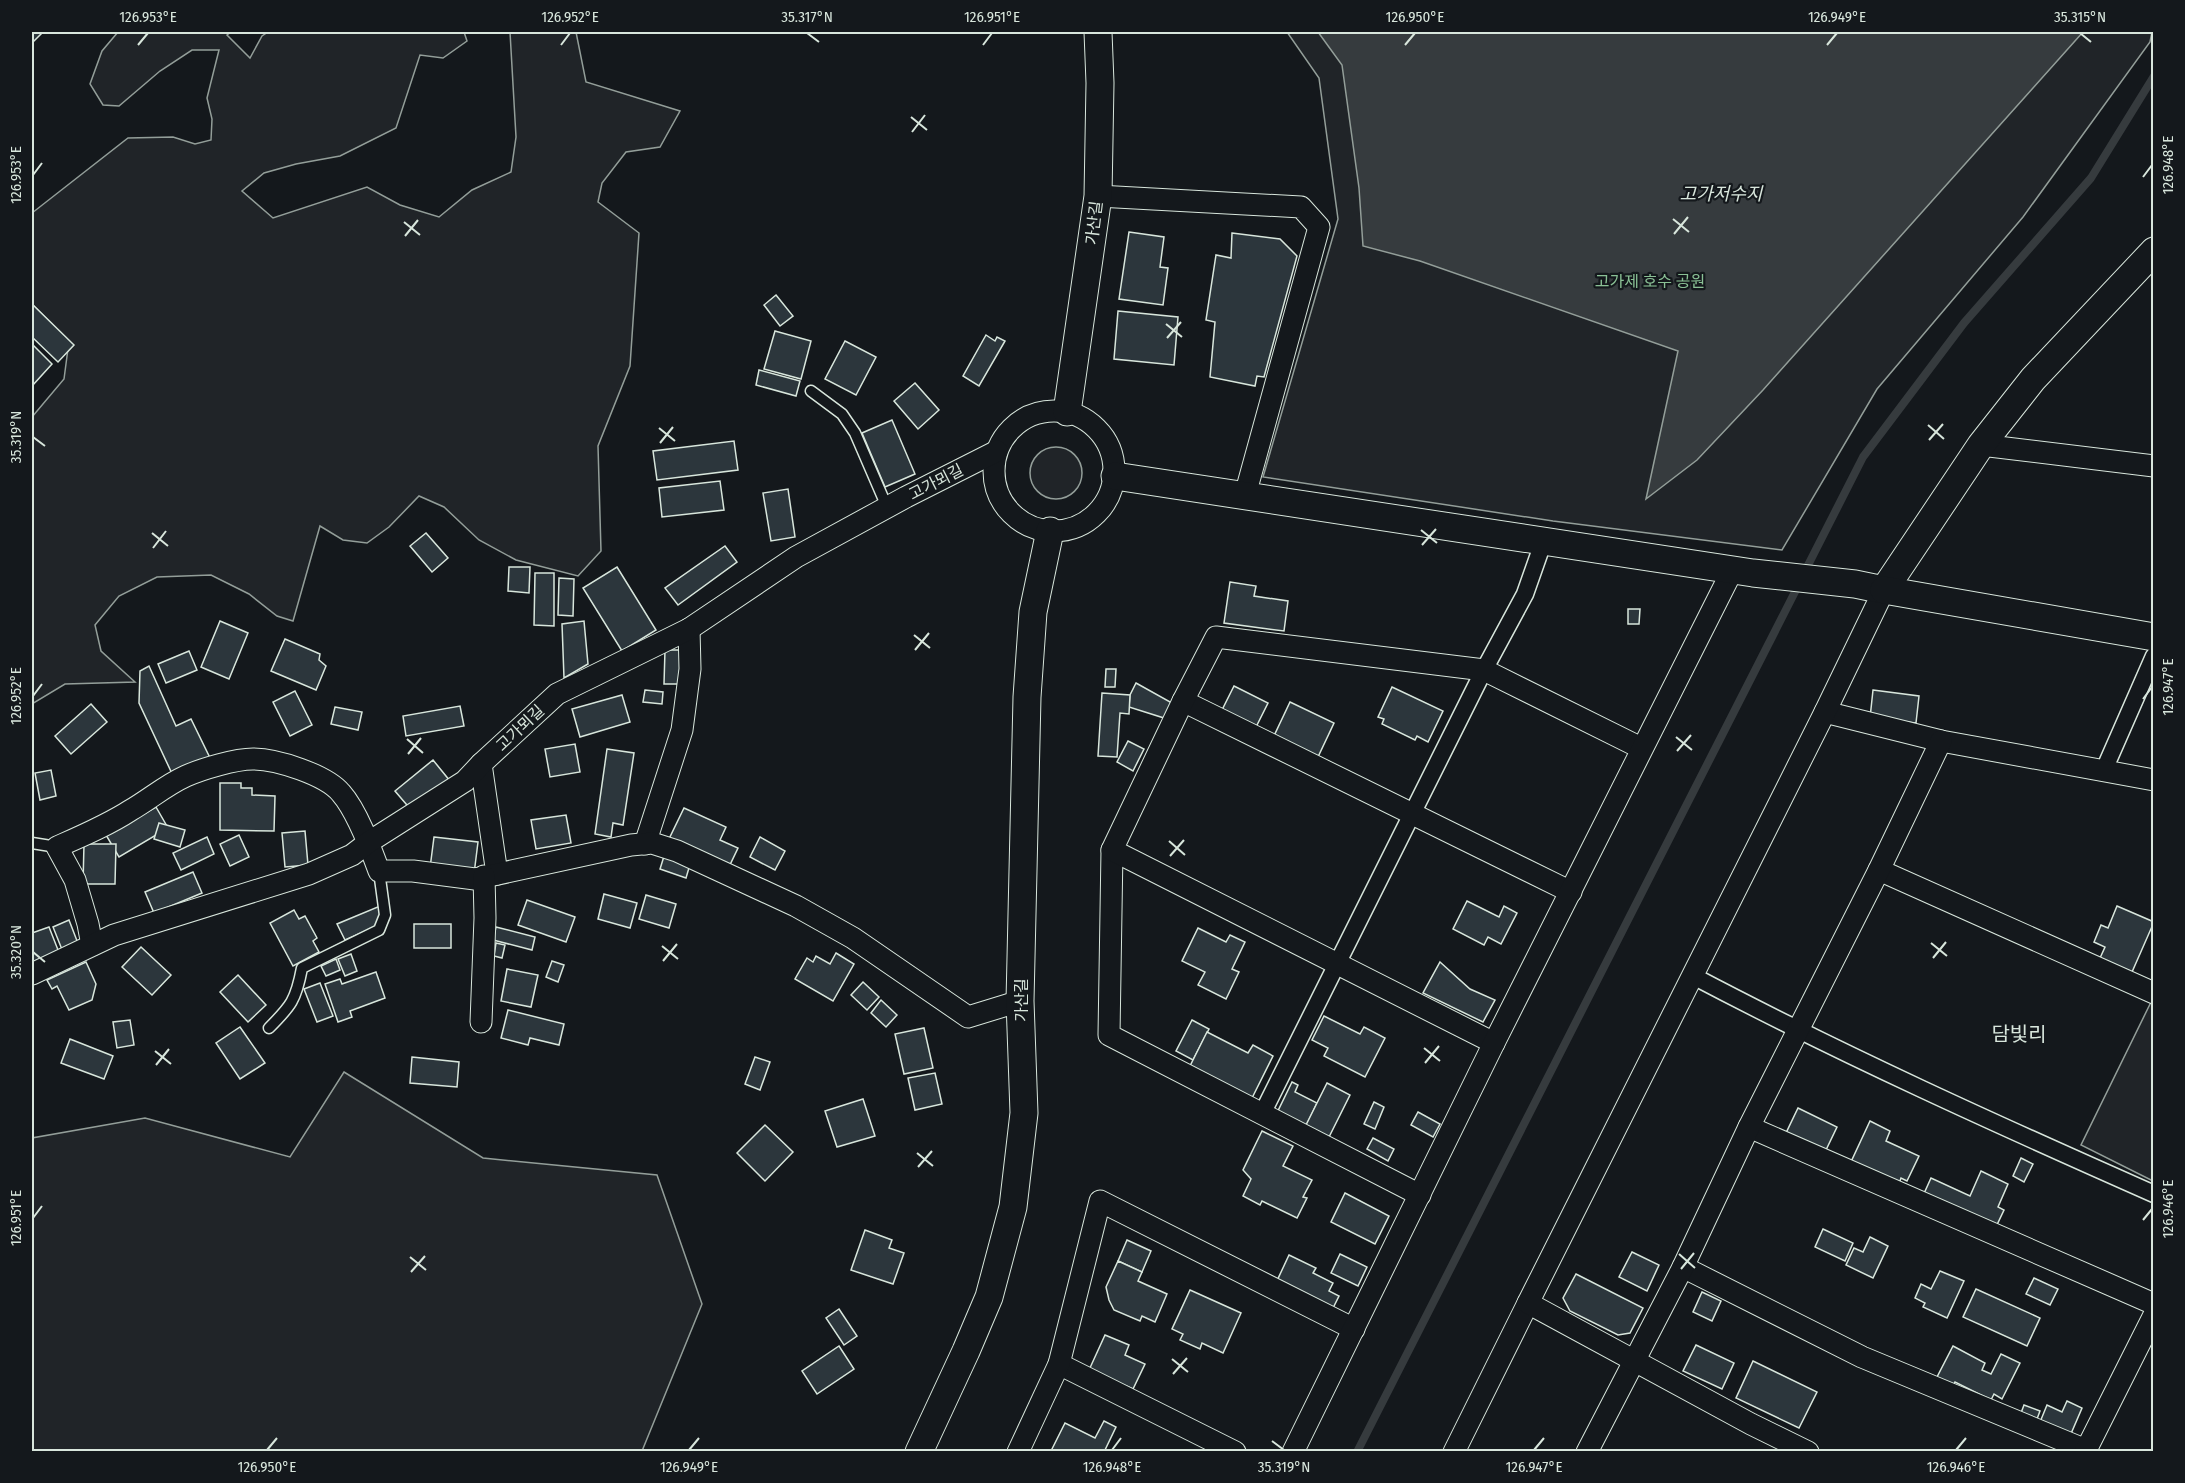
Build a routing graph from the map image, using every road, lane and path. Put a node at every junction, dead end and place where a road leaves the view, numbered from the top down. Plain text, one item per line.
1 (1098, 32) edge
2 (1098, 196) junction
3 (2154, 251) edge
4 (811, 391) dead end
5 (1067, 412) junction
6 (1981, 445) junction
7 (997, 452) junction
8 (2154, 466) edge
9 (1115, 476) junction
10 (1245, 495) junction
11 (887, 507) junction
12 (1050, 531) junction
13 (1544, 540) junction
14 (1743, 571) junction
15 (1884, 590) junction
16 (689, 628) junction
17 (2154, 637) edge
18 (2154, 656) edge
19 (1484, 670) junction
20 (1183, 701) junction
21 (1825, 712) junction
22 (1941, 741) junction
23 (1641, 748) junction
24 (481, 764) junction
25 (2104, 770) junction
26 (2154, 780) edge
27 (1412, 813) junction
28 (369, 842) junction
29 (32, 843) edge
30 (645, 844) junction
31 (57, 847) junction
32 (1112, 850) junction
33 (1879, 870) junction
34 (379, 871) junction
35 (490, 875) junction
36 (1571, 892) junction
37 (92, 945) junction
38 (1337, 963) junction
39 (32, 974) edge
40 (1693, 976) junction
41 (2154, 993) edge
42 (1020, 1001) junction
43 (481, 1022) dead end
44 (268, 1028) dead end
45 (1797, 1031) junction
46 (1494, 1042) junction
47 (1262, 1114) junction
48 (1749, 1127) junction
49 (2154, 1194) edge
50 (1420, 1195) junction
51 (1683, 1267) junction
52 (1528, 1303) junction
53 (2154, 1304) edge
54 (2154, 1315) edge
55 (1354, 1329) junction
56 (1633, 1361) junction
57 (1059, 1364) junction
58 (2085, 1451) edge
59 (919, 1452) edge
60 (1017, 1452) edge
61 (1235, 1452) edge
62 (1293, 1452) edge
63 (1454, 1452) edge
64 (1587, 1452) edge
65 (1808, 1452) edge

1 - 2 street, 가산길
2 - 5 street, 가산길
2 - 10 street
3 - 6 street
4 - 11 lane
5 - 7 street
5 - 9 street
6 - 8 street
6 - 15 street
7 - 11 street, 고가뫼길
7 - 12 street
9 - 10 street
9 - 12 street
10 - 13 street
11 - 16 street, 고가뫼길
12 - 42 street, 가산길
13 - 14 street
13 - 19 street
14 - 15 street
14 - 23 street
15 - 17 street
15 - 21 street
16 - 24 street, 고가뫼길
16 - 30 street
18 - 25 street
19 - 20 street
19 - 23 street
19 - 27 street
20 - 27 street
20 - 32 street
21 - 22 street
21 - 40 street
22 - 25 street
22 - 33 street
23 - 36 street
24 - 28 street, 고가뫼길
24 - 35 street
25 - 26 street
27 - 36 street
27 - 38 street
28 - 31 street
28 - 34 street
28 - 37 street, 고가뫼길
29 - 31 lane
30 - 35 street
30 - 42 street
31 - 37 street
32 - 38 street
32 - 47 street
33 - 41 street
33 - 45 street
34 - 35 street
34 - 44 lane
35 - 43 street
36 - 46 street
37 - 39 street, 고가뫼길
38 - 46 street
38 - 47 street
40 - 45 street
40 - 52 street
42 - 59 street, 가산길
45 - 48 street
45 - 49 street
46 - 50 street
47 - 50 street
48 - 51 street
48 - 53 street
50 - 55 street
51 - 56 street
51 - 58 street
52 - 56 street
52 - 63 street
54 - 58 street
55 - 57 street
55 - 62 street
56 - 64 street
56 - 65 street
57 - 60 street
57 - 61 street

